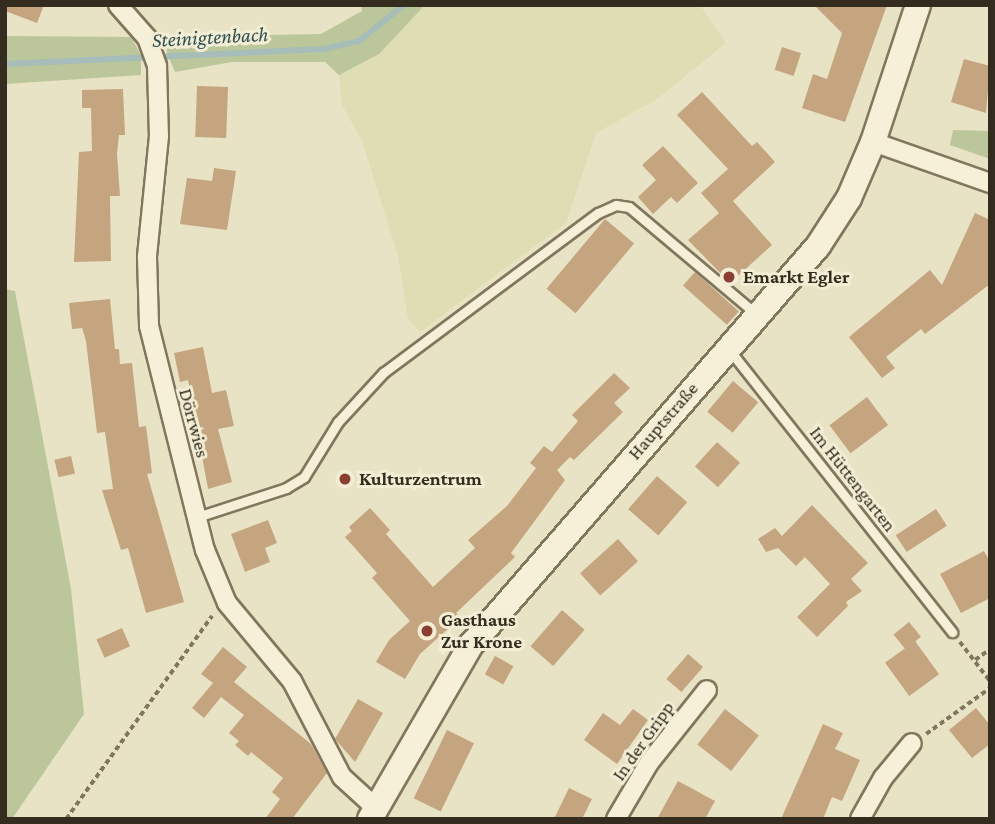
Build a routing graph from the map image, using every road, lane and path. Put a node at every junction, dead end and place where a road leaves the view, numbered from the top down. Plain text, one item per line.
1 (118, 5) edge
2 (918, 5) edge
3 (873, 142) junction
4 (990, 183) edge
5 (756, 315) junction
6 (727, 348) junction
7 (197, 517) junction
8 (226, 603) junction
9 (952, 632) joint
10 (990, 649) edge
11 (975, 660) junction
12 (990, 681) edge
13 (990, 688) edge
14 (707, 690) dead end
15 (912, 743) joint
16 (373, 813) edge
17 (66, 819) edge
18 (616, 819) edge
19 (860, 819) edge

1 - 7 street, Dörrwies
2 - 3 main road, Hauptstraße
3 - 4 street
3 - 5 main road, Hauptstraße
5 - 6 main road, Hauptstraße
5 - 7 lane
6 - 9 lane, Im Hüttengarten
6 - 16 main road, Hauptstraße
7 - 8 street, Dörrwies
8 - 16 street, Dörrwies
8 - 17 path
9 - 11 path
10 - 11 path
11 - 12 path
13 - 15 path
14 - 18 street, In der Gripp
15 - 19 street

